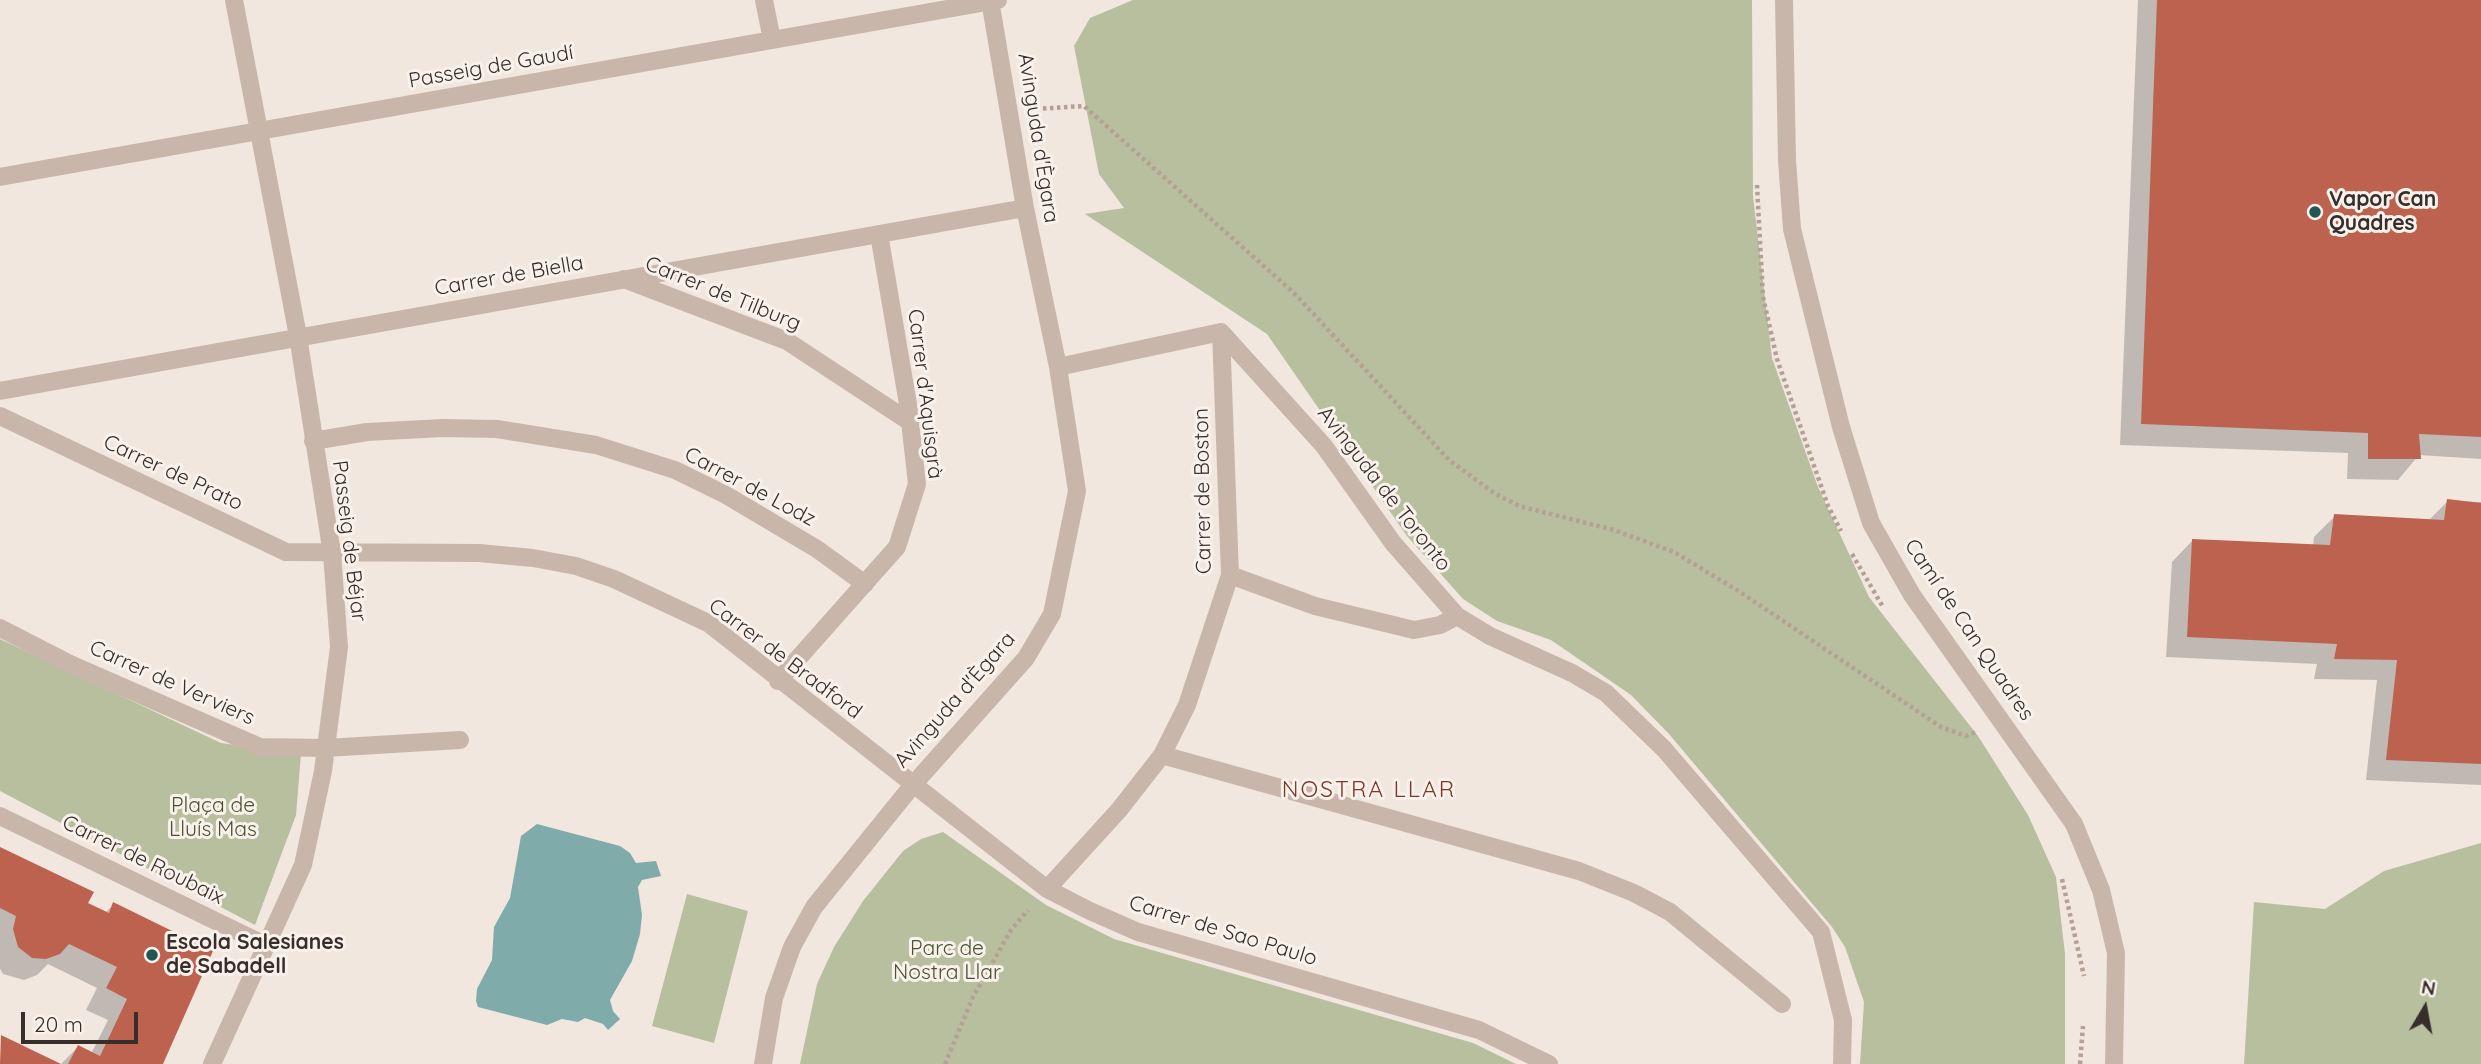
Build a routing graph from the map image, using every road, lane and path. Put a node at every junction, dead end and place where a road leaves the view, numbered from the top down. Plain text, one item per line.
1 (234, 0) edge
2 (764, 0) edge
3 (993, 0) edge
4 (1784, 0) edge
5 (772, 40) junction
6 (1010, 111) junction
7 (258, 132) junction
8 (0, 177) edge
9 (1025, 208) junction
10 (879, 234) junction
11 (624, 279) junction
12 (1222, 332) junction
13 (298, 336) junction
14 (1058, 367) junction
15 (0, 391) edge
16 (0, 416) edge
17 (910, 422) junction
18 (313, 441) junction
19 (332, 554) junction
20 (1230, 575) junction
21 (865, 584) junction
22 (1457, 616) junction
23 (0, 628) edge
24 (778, 681) junction
25 (460, 740) dead end
26 (1983, 744) dead end
27 (326, 748) junction
28 (1162, 755) junction
29 (912, 786) junction
30 (0, 816) edge
31 (2062, 876) dead end
32 (1047, 889) junction
33 (265, 945) junction
34 (2086, 985) dead end
35 (1783, 1004) dead end
36 (2083, 1024) dead end
37 (212, 1064) edge
38 (763, 1064) edge
39 (945, 1064) edge
40 (1549, 1064) edge
41 (1842, 1064) edge
42 (2080, 1064) edge
43 (2114, 1064) edge

1 - 7 street, Passeig de Béjar
2 - 5 street
3 - 5 street, Passeig de Gaudí
3 - 6 street, Avinguda d'Ègara
4 - 43 street, Camí de Can Quadres
5 - 7 street, Passeig de Gaudí
6 - 9 street, Avinguda d'Ègara
6 - 26 path
7 - 8 street, Passeig de Gaudí
7 - 13 street, Passeig de Béjar
9 - 10 street, Carrer de Biella
9 - 14 street, Avinguda d'Ègara
10 - 11 street, Carrer de Biella
10 - 17 street, Carrer d'Aquisgrà
11 - 13 street, Carrer de Biella
11 - 17 street, Carrer de Tilburg
12 - 14 street
12 - 20 street, Carrer de Boston
12 - 22 street, Avinguda de Toronto
13 - 15 street, Carrer de Biella
13 - 18 street, Passeig de Béjar
14 - 29 street, Avinguda d'Ègara
16 - 19 street, Carrer de Prato
17 - 21 street, Carrer d'Aquisgrà
18 - 19 street, Passeig de Béjar
18 - 21 street, Carrer de Lodz
19 - 24 street, Carrer de Bradford
19 - 27 street, Passeig de Béjar
20 - 22 street
20 - 28 street, Carrer de Boston
21 - 24 street, Carrer d'Aquisgrà
22 - 41 street, Avinguda de Toronto
23 - 27 street, Carrer de Verviers
24 - 29 street, Carrer de Bradford
25 - 27 street, Carrer de Verviers
27 - 33 street, Passeig de Béjar
28 - 32 street, Carrer de Boston
28 - 35 street
29 - 32 street, Carrer de Sao Paulo
29 - 38 street, Avinguda d'Ègara
30 - 33 street, Carrer de Roubaix
31 - 34 path
32 - 39 path
32 - 40 street, Carrer de Sao Paulo
33 - 37 street, Passeig de Béjar
36 - 42 path

